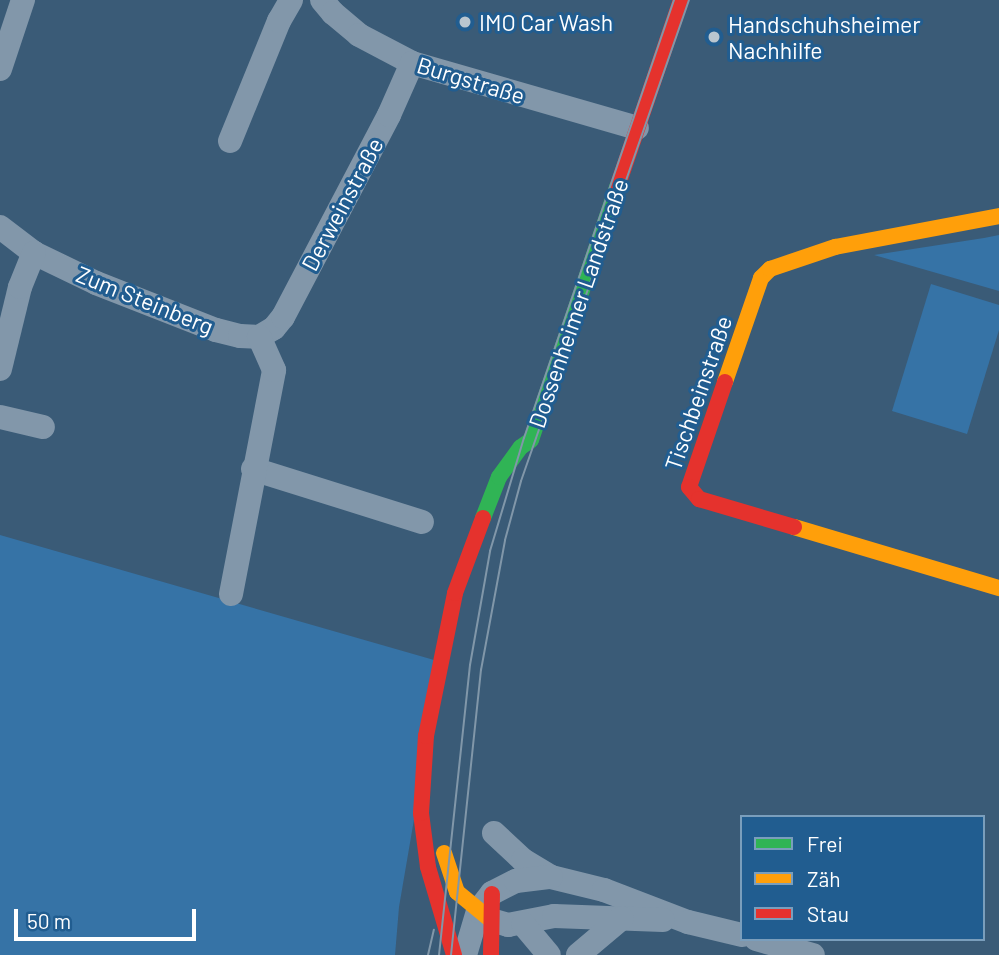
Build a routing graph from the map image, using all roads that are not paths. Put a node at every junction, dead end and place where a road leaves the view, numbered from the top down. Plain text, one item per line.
1 (23, 0) edge
2 (291, 0) edge
3 (322, 0) edge
4 (681, 0) edge
5 (412, 62) junction
6 (0, 69) edge
7 (637, 128) junction
8 (230, 141) dead end
9 (999, 216) edge
10 (0, 227) edge
11 (34, 253) junction
12 (259, 337) junction
13 (0, 369) edge
14 (0, 417) edge
15 (43, 427) dead end
16 (253, 469) junction
17 (422, 522) dead end
18 (999, 588) edge
19 (231, 594) dead end
20 (423, 760) junction
21 (494, 832) dead end
22 (551, 877) junction
23 (487, 908) junction
24 (622, 918) junction
25 (688, 922) junction
26 (523, 924) junction
27 (740, 935) edge
28 (762, 941) edge
29 (454, 955) edge
30 (465, 955) edge
31 (491, 955) edge
32 (549, 955) edge
33 (578, 955) edge
34 (813, 955) edge

1 - 6 street
2 - 8 street
3 - 5 street, Burgstraße
4 - 7 main road, Dossenheimer Landstraße
5 - 7 street, Burgstraße
5 - 12 street, Derweinstraße
7 - 20 main road, Dossenheimer Landstraße
9 - 18 main road, Tischbeinstraße
10 - 11 street, Zum Steinberg
11 - 12 street, Zum Steinberg
11 - 13 street
12 - 16 street
14 - 15 street
16 - 17 street
16 - 19 street
20 - 23 main road
20 - 29 main road, Dossenheimer Landstraße
21 - 22 street
22 - 23 street
22 - 25 street
23 - 26 street
23 - 30 street
23 - 31 main road
24 - 25 street
24 - 26 street
24 - 33 street
25 - 27 street
26 - 32 street
28 - 34 street

